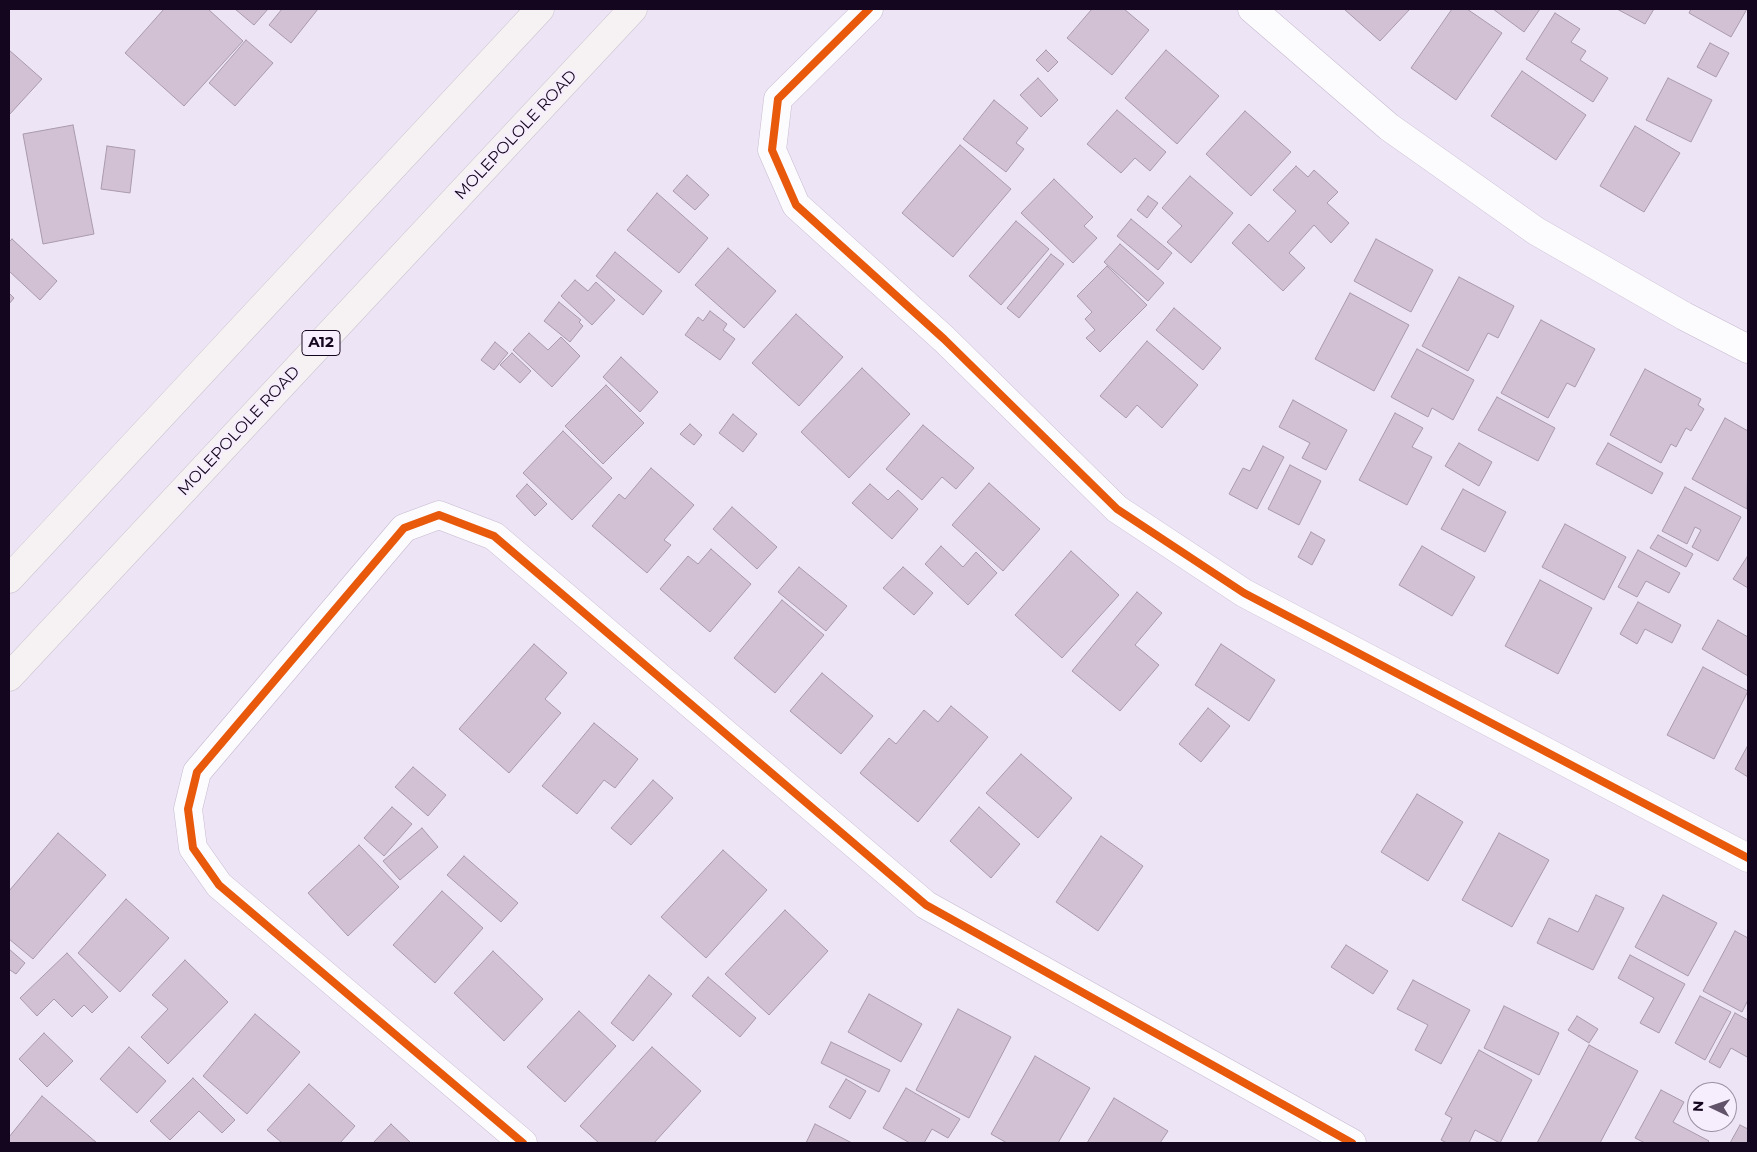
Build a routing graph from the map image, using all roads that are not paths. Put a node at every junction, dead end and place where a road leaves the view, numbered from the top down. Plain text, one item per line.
1 (540, 9) edge
2 (633, 9) edge
3 (869, 9) edge
4 (1252, 9) edge
5 (1748, 348) edge
6 (9, 579) edge
7 (9, 677) edge
8 (1748, 858) edge
9 (523, 1143) edge
10 (1352, 1143) edge

1 - 6 main road
2 - 7 main road, MOLEPOLOLE ROAD / A12
3 - 8 street
4 - 5 street
9 - 10 street

